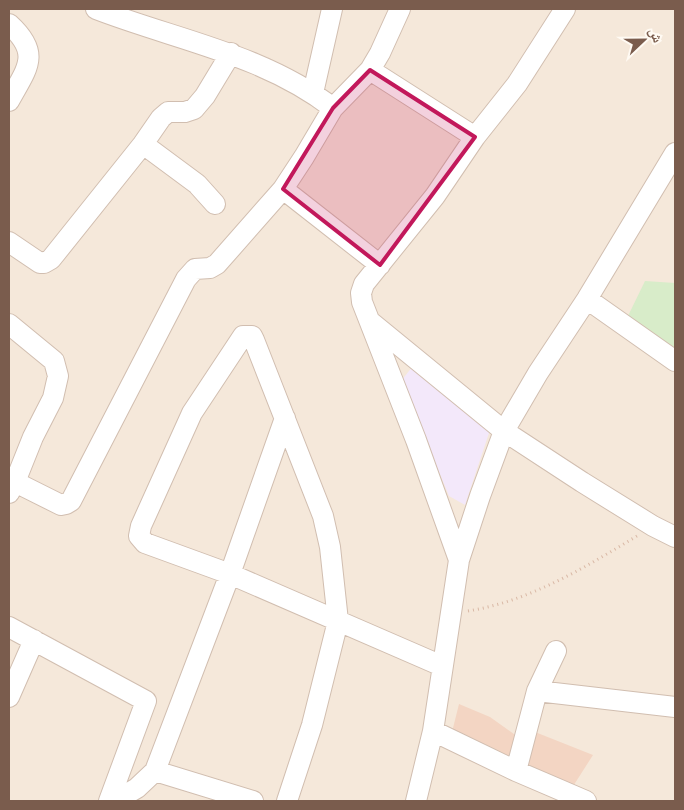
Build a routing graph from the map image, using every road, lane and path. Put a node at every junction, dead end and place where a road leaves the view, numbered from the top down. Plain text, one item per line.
1 (96, 9) edge
2 (332, 9) edge
3 (400, 9) edge
4 (565, 9) edge
5 (9, 24) edge
6 (231, 53) junction
7 (370, 70) junction
8 (313, 93) junction
9 (9, 101) edge
10 (333, 108) junction
11 (475, 137) junction
12 (143, 144) junction
13 (675, 153) edge
14 (283, 189) junction
15 (215, 204) dead end
16 (9, 242) edge
17 (380, 265) junction
18 (587, 298) junction
19 (370, 322) junction
20 (9, 324) edge
21 (675, 361) edge
22 (286, 418) junction
23 (504, 431) junction
24 (11, 484) edge
25 (653, 526) junction
26 (675, 537) edge
27 (459, 560) junction
28 (230, 574) junction
29 (452, 613) junction
30 (338, 621) junction
31 (9, 627) edge
32 (34, 640) junction
33 (556, 651) dead end
34 (442, 666) junction
35 (537, 691) junction
36 (9, 697) edge
37 (146, 701) junction
38 (675, 706) edge
39 (177, 713) junction
40 (433, 731) junction
41 (155, 770) junction
42 (516, 771) junction
43 (575, 799) edge
44 (109, 801) edge
45 (115, 801) edge
46 (253, 801) edge
47 (287, 801) edge
48 (416, 801) edge

1 - 6 street
2 - 8 street
3 - 7 street
4 - 11 street
5 - 9 street
6 - 8 street
6 - 12 street
7 - 10 street
7 - 11 street
8 - 10 street
10 - 14 street
11 - 17 street
12 - 15 street
12 - 16 street
13 - 18 street
14 - 17 street
14 - 24 street
17 - 19 street
18 - 21 street
18 - 23 street
19 - 23 street
19 - 27 street
20 - 24 street
22 - 28 street
22 - 28 street
22 - 30 street
23 - 25 street
23 - 27 street
25 - 26 street
25 - 29 path
27 - 29 street
28 - 30 street
28 - 39 street
29 - 34 street
30 - 34 street
30 - 47 street
31 - 32 street
32 - 36 street
32 - 37 street
33 - 35 street
34 - 40 street
35 - 38 street
35 - 42 street
37 - 39 street
37 - 44 street
39 - 41 street
40 - 42 street
40 - 48 street
41 - 45 street
41 - 46 street
42 - 43 street

